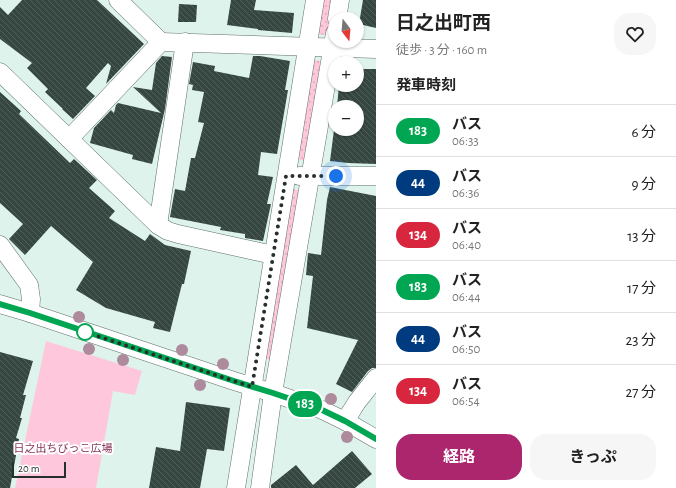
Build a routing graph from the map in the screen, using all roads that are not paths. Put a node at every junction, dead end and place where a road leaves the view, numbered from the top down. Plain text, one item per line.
1 (118, 0) edge
2 (315, 0) edge
3 (340, 0) edge
4 (338, 12) edge
5 (162, 42) junction
6 (185, 42) junction
7 (328, 42) edge
8 (364, 46) edge
9 (307, 47) junction
10 (333, 48) edge
11 (376, 49) edge
12 (0, 72) edge
13 (69, 139) junction
14 (286, 176) junction
15 (310, 176) junction
16 (376, 176) edge
17 (158, 225) junction
18 (0, 245) edge
19 (273, 255) junction
20 (0, 305) edge
21 (30, 313) junction
22 (376, 378) edge
23 (252, 387) junction
24 (273, 393) junction
25 (345, 421) junction
26 (376, 439) edge
27 (236, 483) edge
28 (253, 488) edge
29 (260, 488) edge

1 - 5 street
2 - 9 street
3 - 4 street
5 - 6 street
5 - 13 street
6 - 9 street
6 - 17 street
7 - 9 street
8 - 11 street
9 - 14 street
10 - 15 street
12 - 13 street
13 - 17 street
14 - 15 street
14 - 19 street
15 - 16 street
15 - 24 street
17 - 19 street
18 - 21 street
19 - 23 street
20 - 21 street
21 - 23 street
22 - 25 street
23 - 24 street
23 - 27 street
24 - 25 street
24 - 29 street
25 - 26 street
27 - 28 street

